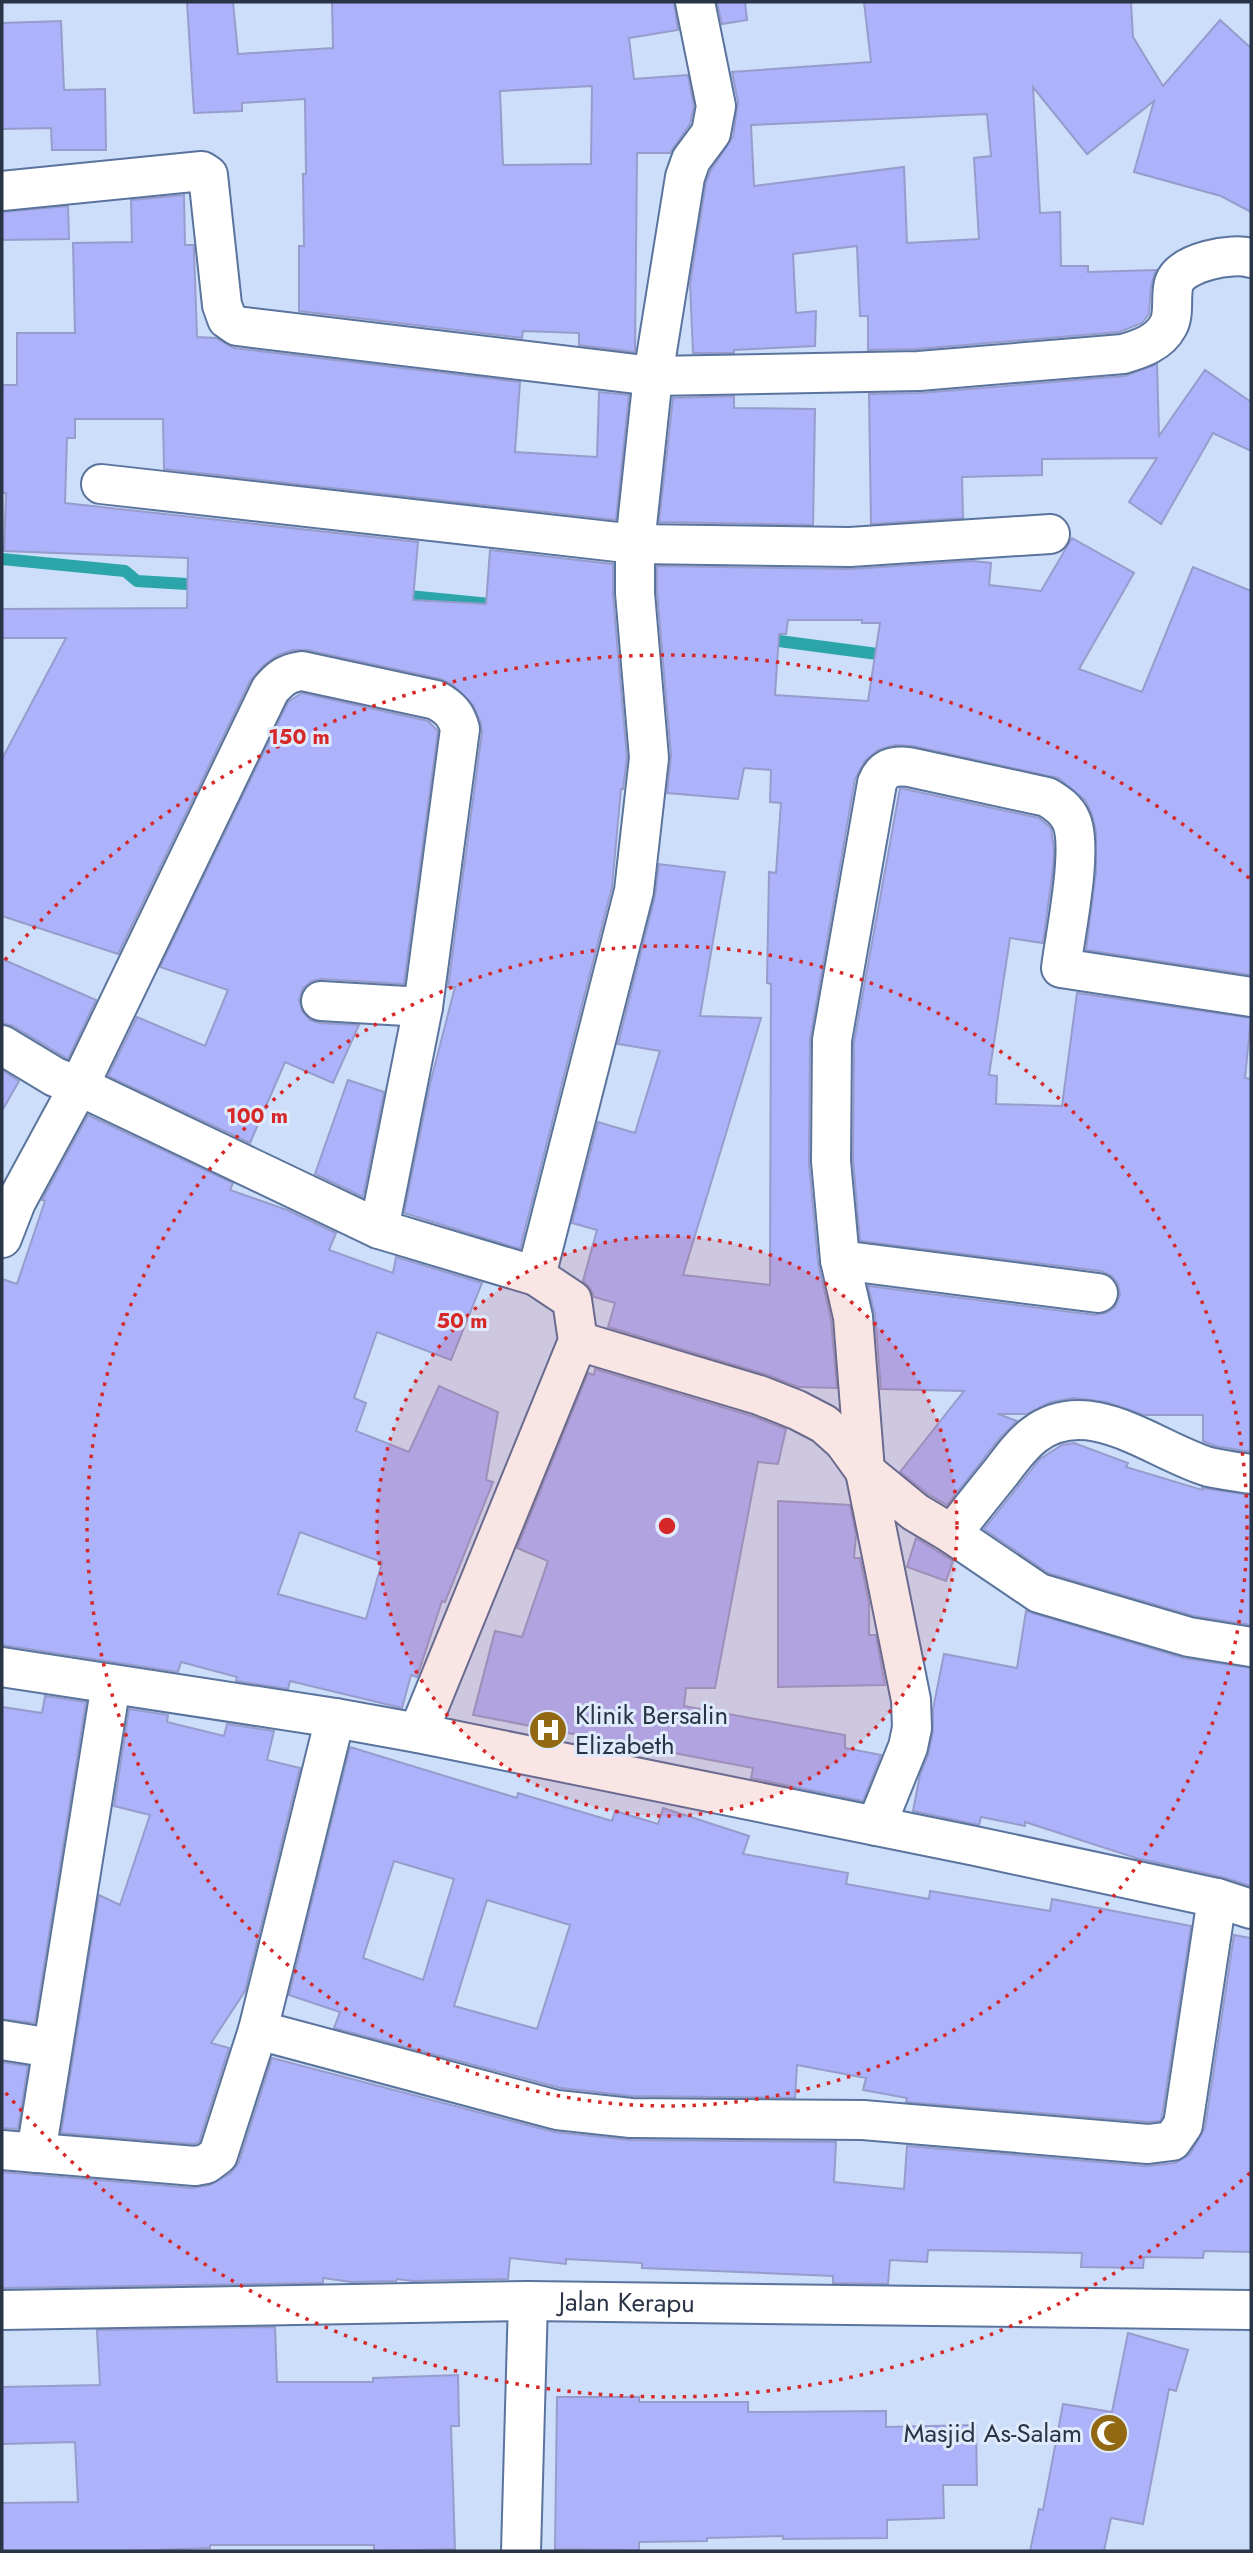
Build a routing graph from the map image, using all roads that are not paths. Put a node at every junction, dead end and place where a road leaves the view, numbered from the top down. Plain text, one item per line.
1 (695, 2) edge
2 (2, 191) edge
3 (1251, 258) edge
4 (653, 376) junction
5 (101, 484) dead end
6 (1050, 534) dead end
7 (635, 544) junction
8 (1251, 997) edge
9 (321, 1001) dead end
10 (423, 1007) junction
11 (2, 1045) edge
12 (79, 1086) junction
13 (379, 1230) junction
14 (2, 1238) edge
15 (840, 1260) junction
16 (536, 1276) junction
17 (1098, 1293) dead end
18 (578, 1341) junction
19 (865, 1471) junction
20 (1251, 1474) edge
21 (952, 1534) junction
22 (1251, 1647) edge
23 (2, 1667) edge
24 (111, 1684) junction
25 (335, 1718) junction
26 (418, 1733) junction
27 (876, 1826) junction
28 (1234, 1904) edge
29 (258, 2030) junction
30 (2, 2040) edge
31 (52, 2048) junction
32 (19, 2152) edge
33 (528, 2301) junction
34 (2, 2310) edge
35 (1251, 2310) edge
36 (521, 2551) edge

1 - 4 street
2 - 4 street
3 - 4 street
4 - 7 street
5 - 7 street
6 - 7 street
7 - 16 street
8 - 15 street
9 - 10 street
10 - 12 street
10 - 13 street
11 - 12 street
12 - 13 street
12 - 14 street
13 - 16 street
15 - 17 street
15 - 19 street
16 - 18 street
18 - 19 street
18 - 26 street
19 - 21 street
19 - 27 street
20 - 21 street
21 - 22 street
23 - 24 street
24 - 25 street
24 - 31 street
25 - 26 street
25 - 29 street
26 - 27 street
27 - 28 street
28 - 29 street
29 - 32 street
30 - 31 street
31 - 32 street
33 - 34 street, Jalan Kerapu
33 - 35 street, Jalan Kerapu
33 - 36 street

